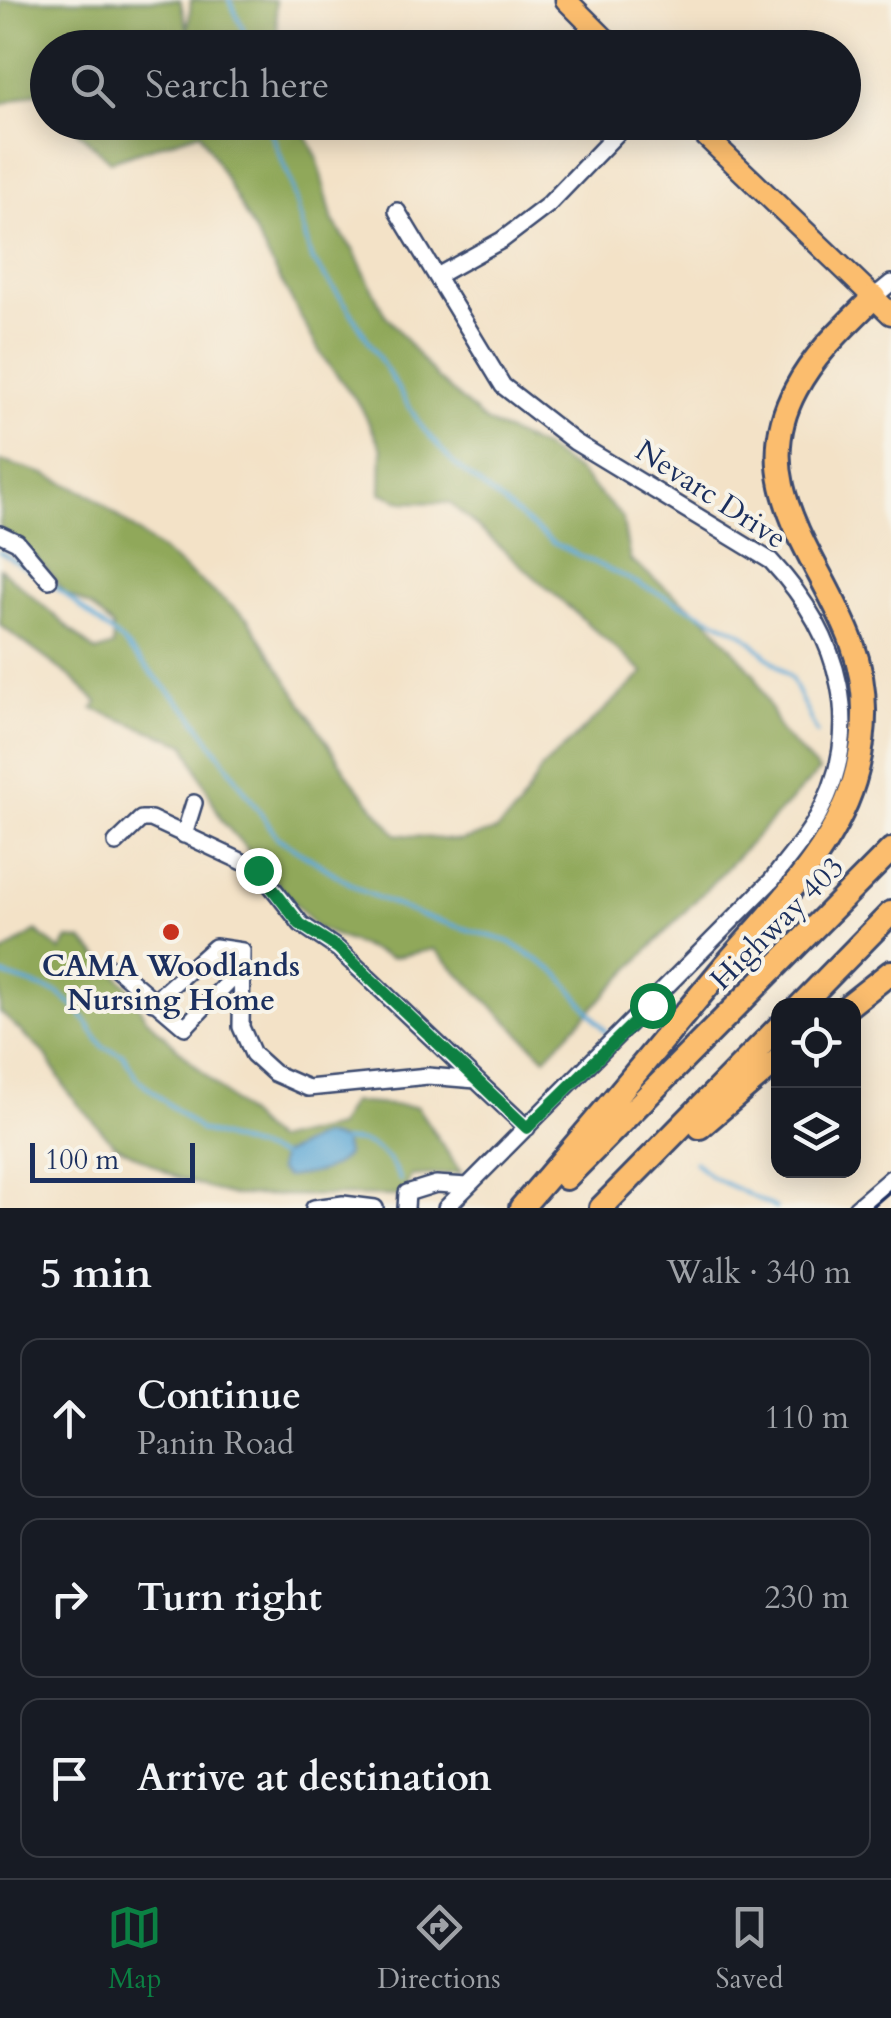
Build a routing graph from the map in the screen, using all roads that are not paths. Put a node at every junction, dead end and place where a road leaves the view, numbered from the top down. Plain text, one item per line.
1 (566, 0) edge
2 (596, 30) edge
3 (611, 140) edge
4 (711, 140) edge
5 (397, 211) dead end
6 (438, 276) junction
7 (886, 298) edge
8 (0, 534) edge
9 (48, 580) dead end
10 (194, 803) dead end
11 (184, 835) junction
12 (116, 843) dead end
13 (891, 850) edge
14 (891, 912) edge
15 (206, 954) junction
16 (116, 968) dead end
17 (891, 972) edge
18 (236, 980) junction
19 (808, 998) edge
20 (858, 998) edge
21 (154, 1002) junction
22 (771, 1035) edge
23 (771, 1066) edge
24 (476, 1080) junction
25 (527, 1128) junction
26 (891, 1178) edge
27 (468, 1186) junction
28 (314, 1208) edge
29 (375, 1208) edge
30 (406, 1208) edge
31 (446, 1208) edge
32 (521, 1208) edge
33 (536, 1208) edge
34 (604, 1208) edge
35 (856, 1208) edge

1 - 2 main road
3 - 6 street
4 - 7 main road
5 - 6 street, Nevarc Drive
6 - 25 street, Nevarc Drive
7 - 32 highway
8 - 9 street
10 - 11 street
11 - 12 street
11 - 24 street
13 - 33 highway, Highway 403
14 - 19 highway
15 - 18 street
15 - 18 street
15 - 21 street
16 - 21 street
17 - 20 highway
18 - 21 street
18 - 24 street
22 - 34 highway
23 - 34 highway
24 - 25 street
25 - 27 street, Nevarc Drive
26 - 35 street
27 - 30 street
27 - 31 street, Nevarc Drive
28 - 29 street

